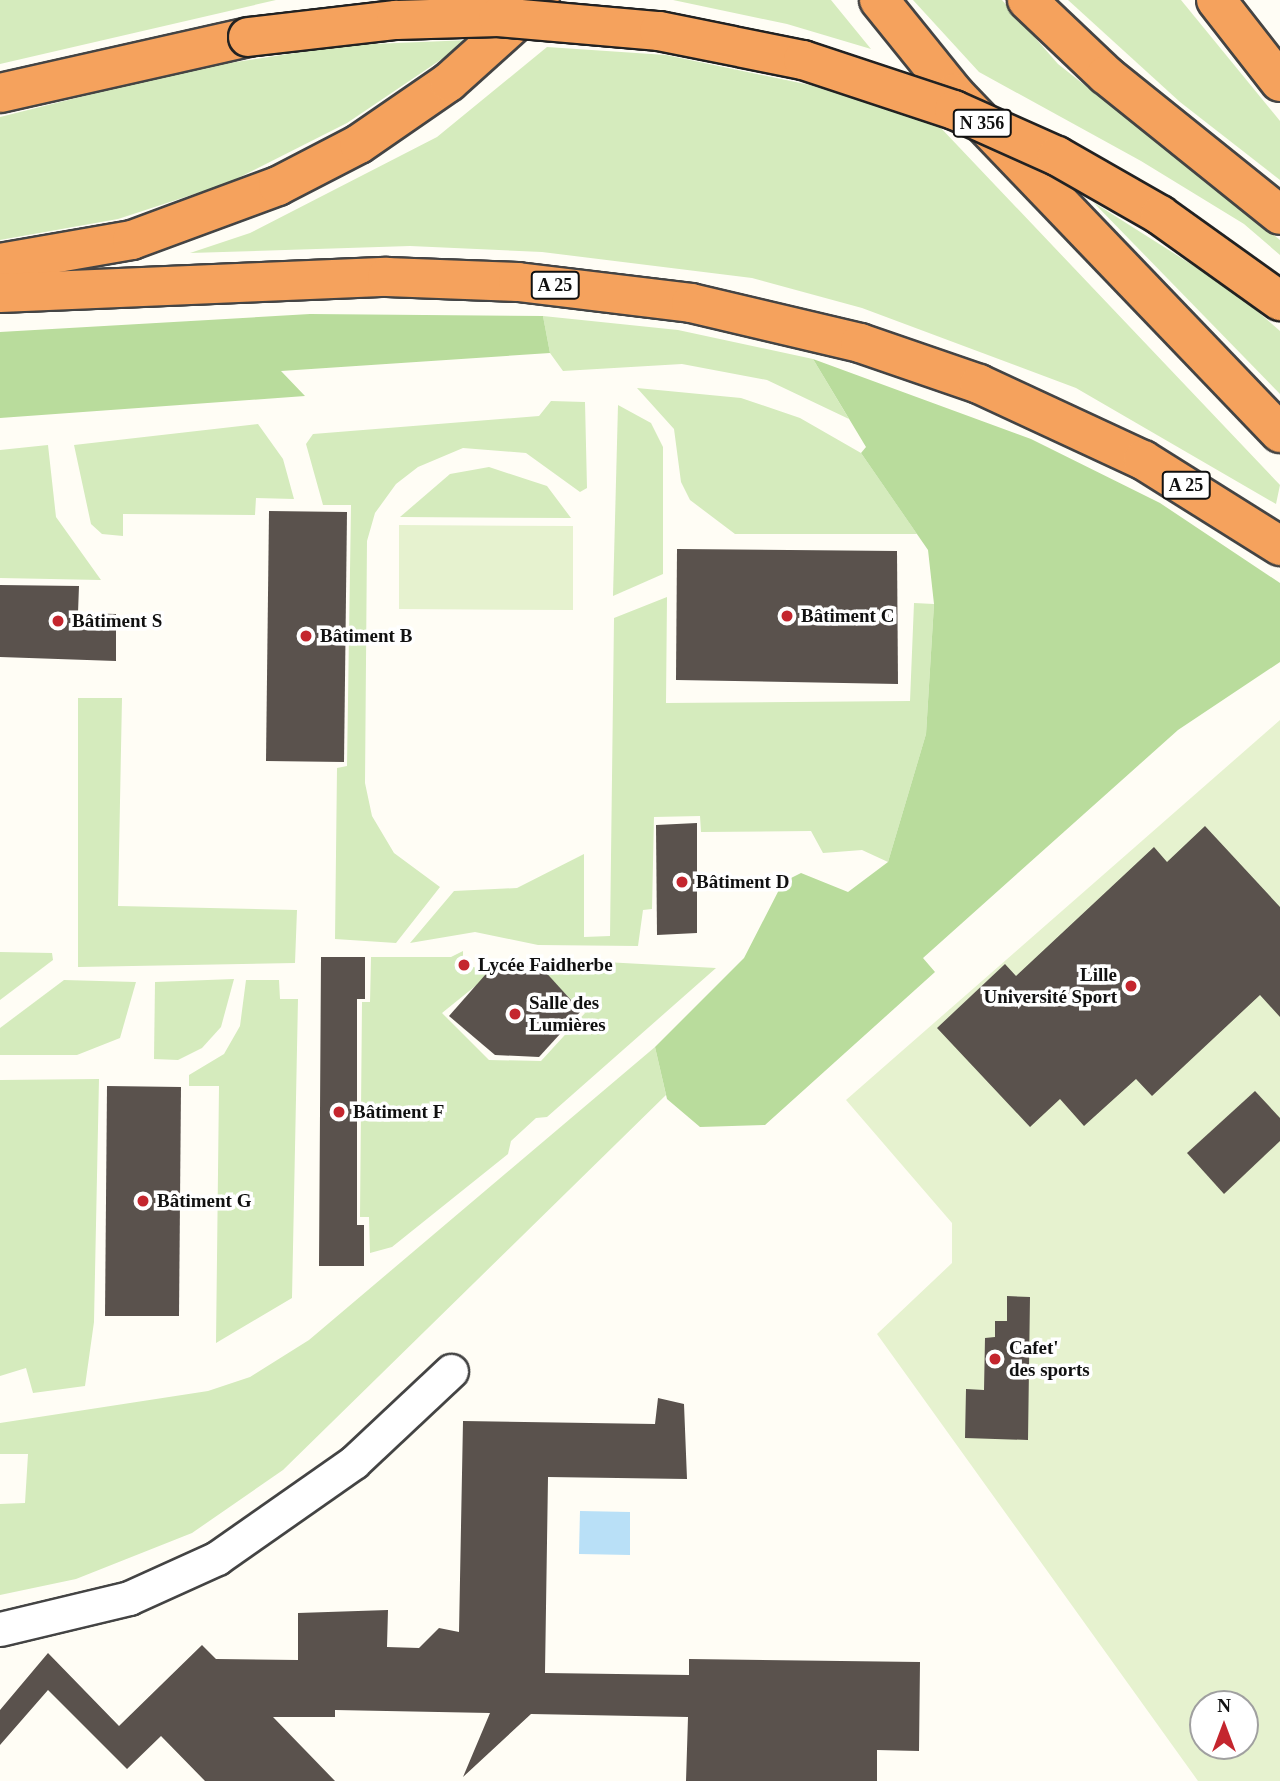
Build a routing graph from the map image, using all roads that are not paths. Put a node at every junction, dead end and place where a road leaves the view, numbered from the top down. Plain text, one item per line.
1 (540, 0) edge
2 (879, 0) edge
3 (1027, 0) edge
4 (1216, 0) edge
5 (1280, 82) edge
6 (0, 93) edge
7 (1280, 215) edge
8 (0, 263) edge
9 (0, 293) edge
10 (1280, 301) edge
11 (1280, 433) edge
12 (1280, 546) edge
13 (451, 1371) dead end
14 (10, 1627) edge

1 - 8 highway
2 - 11 highway, N 356
3 - 7 highway
4 - 5 highway
6 - 10 highway, bridge
9 - 12 highway, A 25
13 - 14 street

